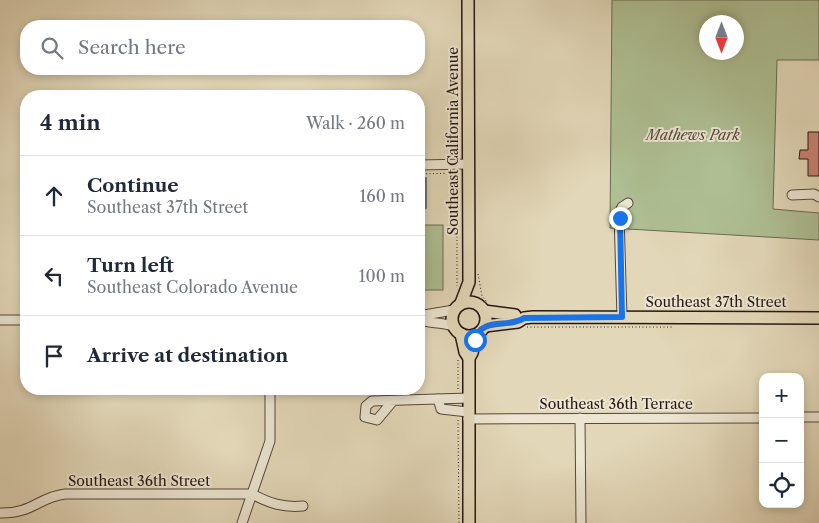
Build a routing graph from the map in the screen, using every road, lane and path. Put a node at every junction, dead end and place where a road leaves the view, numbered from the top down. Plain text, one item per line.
1 (468, 0) edge
2 (469, 164) junction
3 (425, 165) edge
4 (425, 174) edge
5 (792, 195) dead end
6 (819, 197) edge
7 (628, 203) dead end
8 (469, 282) junction
9 (457, 289) dead end
10 (458, 306) junction
11 (481, 307) junction
12 (425, 315) edge
13 (622, 317) junction
14 (819, 318) edge
15 (0, 320) edge
16 (20, 320) edge
17 (425, 322) edge
18 (525, 323) junction
19 (485, 326) junction
20 (674, 327) dead end
21 (457, 330) junction
22 (476, 334) junction
23 (469, 358) junction
24 (270, 395) edge
25 (469, 398) junction
26 (438, 399) junction
27 (392, 402) dead end
28 (468, 415) junction
29 (804, 417) edge
30 (819, 417) edge
31 (580, 418) junction
32 (759, 418) edge
33 (252, 494) junction
34 (303, 506) dead end
35 (0, 513) edge
36 (242, 523) edge
37 (469, 523) edge
38 (580, 523) edge

1 - 2 main road, Southeast California Avenue
2 - 3 street
2 - 8 main road, Southeast California Avenue
4 - 9 path
5 - 6 street
7 - 13 street
8 - 10 main road, Southeast California Avenue
8 - 11 main road, Southeast California Avenue
10 - 11 main road
10 - 12 street
10 - 21 main road
11 - 18 main road, Southeast 37th Street
11 - 19 main road
13 - 14 main road, Southeast 37th Street
13 - 18 main road, Southeast 37th Street
15 - 16 street
17 - 21 street
18 - 19 main road, Southeast 37th Street
18 - 20 path
19 - 22 main road
21 - 22 main road
21 - 23 main road
22 - 23 main road
23 - 25 main road
24 - 33 street
25 - 26 street
25 - 28 main road
26 - 27 street
26 - 28 street, Southeast 36th Terrace
28 - 31 street, Southeast 36th Terrace
28 - 37 main road
29 - 30 street
31 - 32 street, Southeast 36th Terrace
31 - 38 street
33 - 34 street
33 - 35 street, Southeast 36th Street
33 - 36 street

